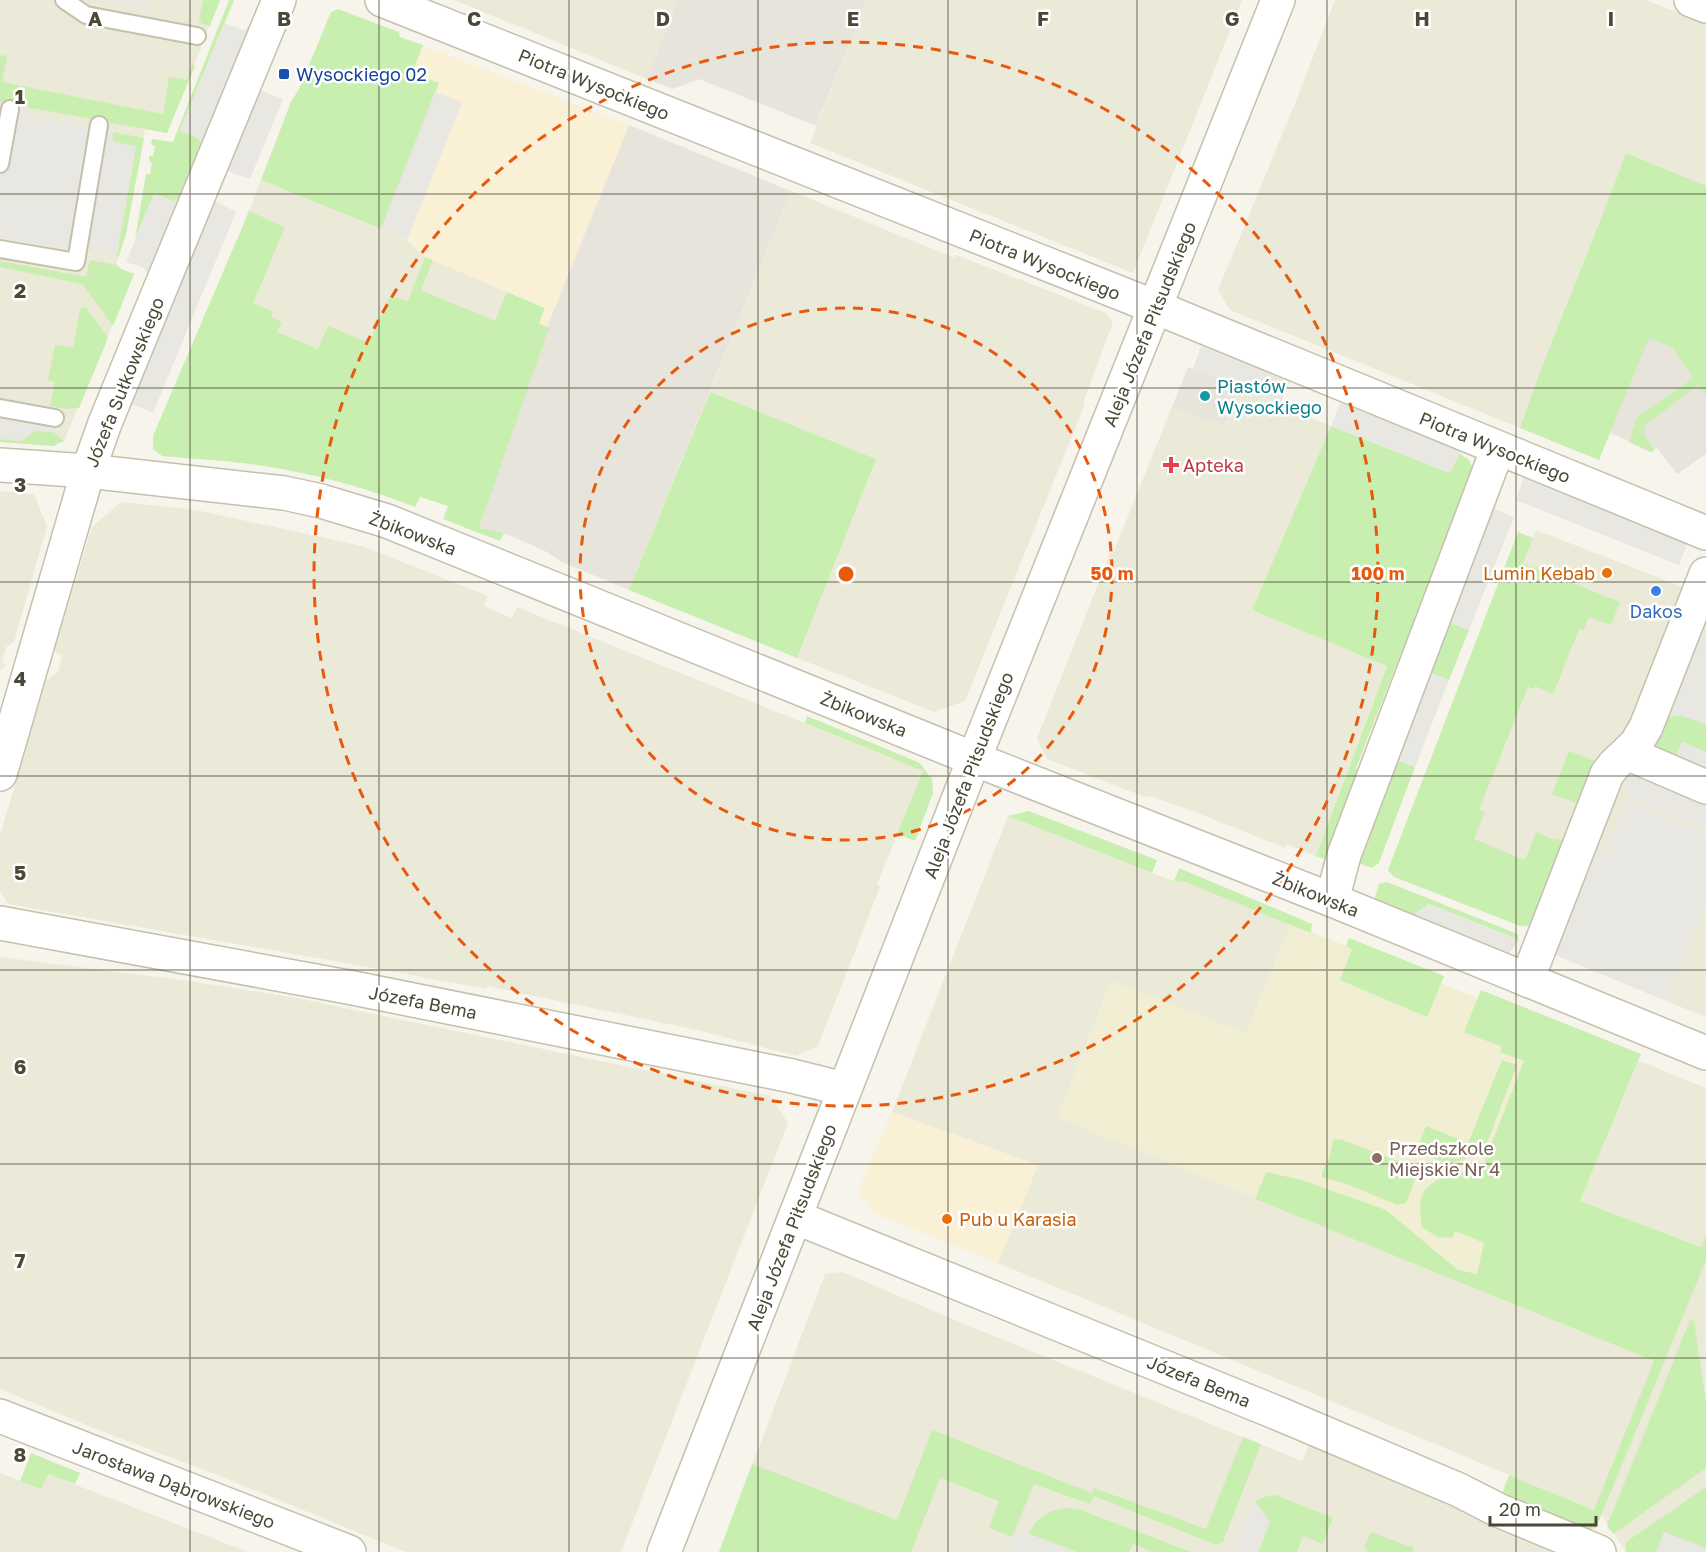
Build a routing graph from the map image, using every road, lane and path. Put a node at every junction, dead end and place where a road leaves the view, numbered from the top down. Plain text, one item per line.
1 (64, 0) edge
2 (279, 0) edge
3 (382, 0) edge
4 (1278, 0) edge
5 (1691, 0) edge
6 (1706, 6) edge
7 (197, 36) dead end
8 (10, 108) dead end
9 (99, 125) dead end
10 (0, 164) edge
11 (0, 249) edge
12 (1155, 307) junction
13 (0, 408) edge
14 (55, 418) dead end
15 (1498, 448) junction
16 (0, 465) edge
17 (88, 471) junction
18 (1706, 533) edge
19 (1706, 574) edge
20 (1628, 753) junction
21 (974, 759) junction
22 (0, 774) edge
23 (1706, 787) edge
24 (1332, 900) junction
25 (0, 923) edge
26 (1527, 980) junction
27 (1706, 1053) edge
28 (844, 1089) junction
29 (795, 1216) junction
30 (0, 1416) edge
31 (349, 1552) edge
32 (664, 1552) edge
33 (1599, 1552) edge

1 - 7 lane
2 - 17 street, Józefa Sułkowskiego
3 - 12 street, Piotra Wysockiego
4 - 12 street, Aleja Józefa Piłsudskiego
5 - 6 street
8 - 10 lane
9 - 11 lane
12 - 15 street, Piotra Wysockiego
12 - 21 street, Aleja Józefa Piłsudskiego
13 - 14 lane
15 - 18 street, Piotra Wysockiego
15 - 24 street
16 - 17 street, Żbikowska
17 - 21 street, Żbikowska
17 - 22 street, Józefa Sułkowskiego
19 - 20 street
20 - 23 street
20 - 26 street
21 - 24 street, Żbikowska
21 - 28 street, Aleja Józefa Piłsudskiego
24 - 26 street, Żbikowska
25 - 28 street, Józefa Bema
26 - 27 street, Żbikowska
28 - 29 street, Aleja Józefa Piłsudskiego
29 - 32 street, Aleja Józefa Piłsudskiego
29 - 33 street, Józefa Bema
30 - 31 street, Jarosława Dąbrowskiego

